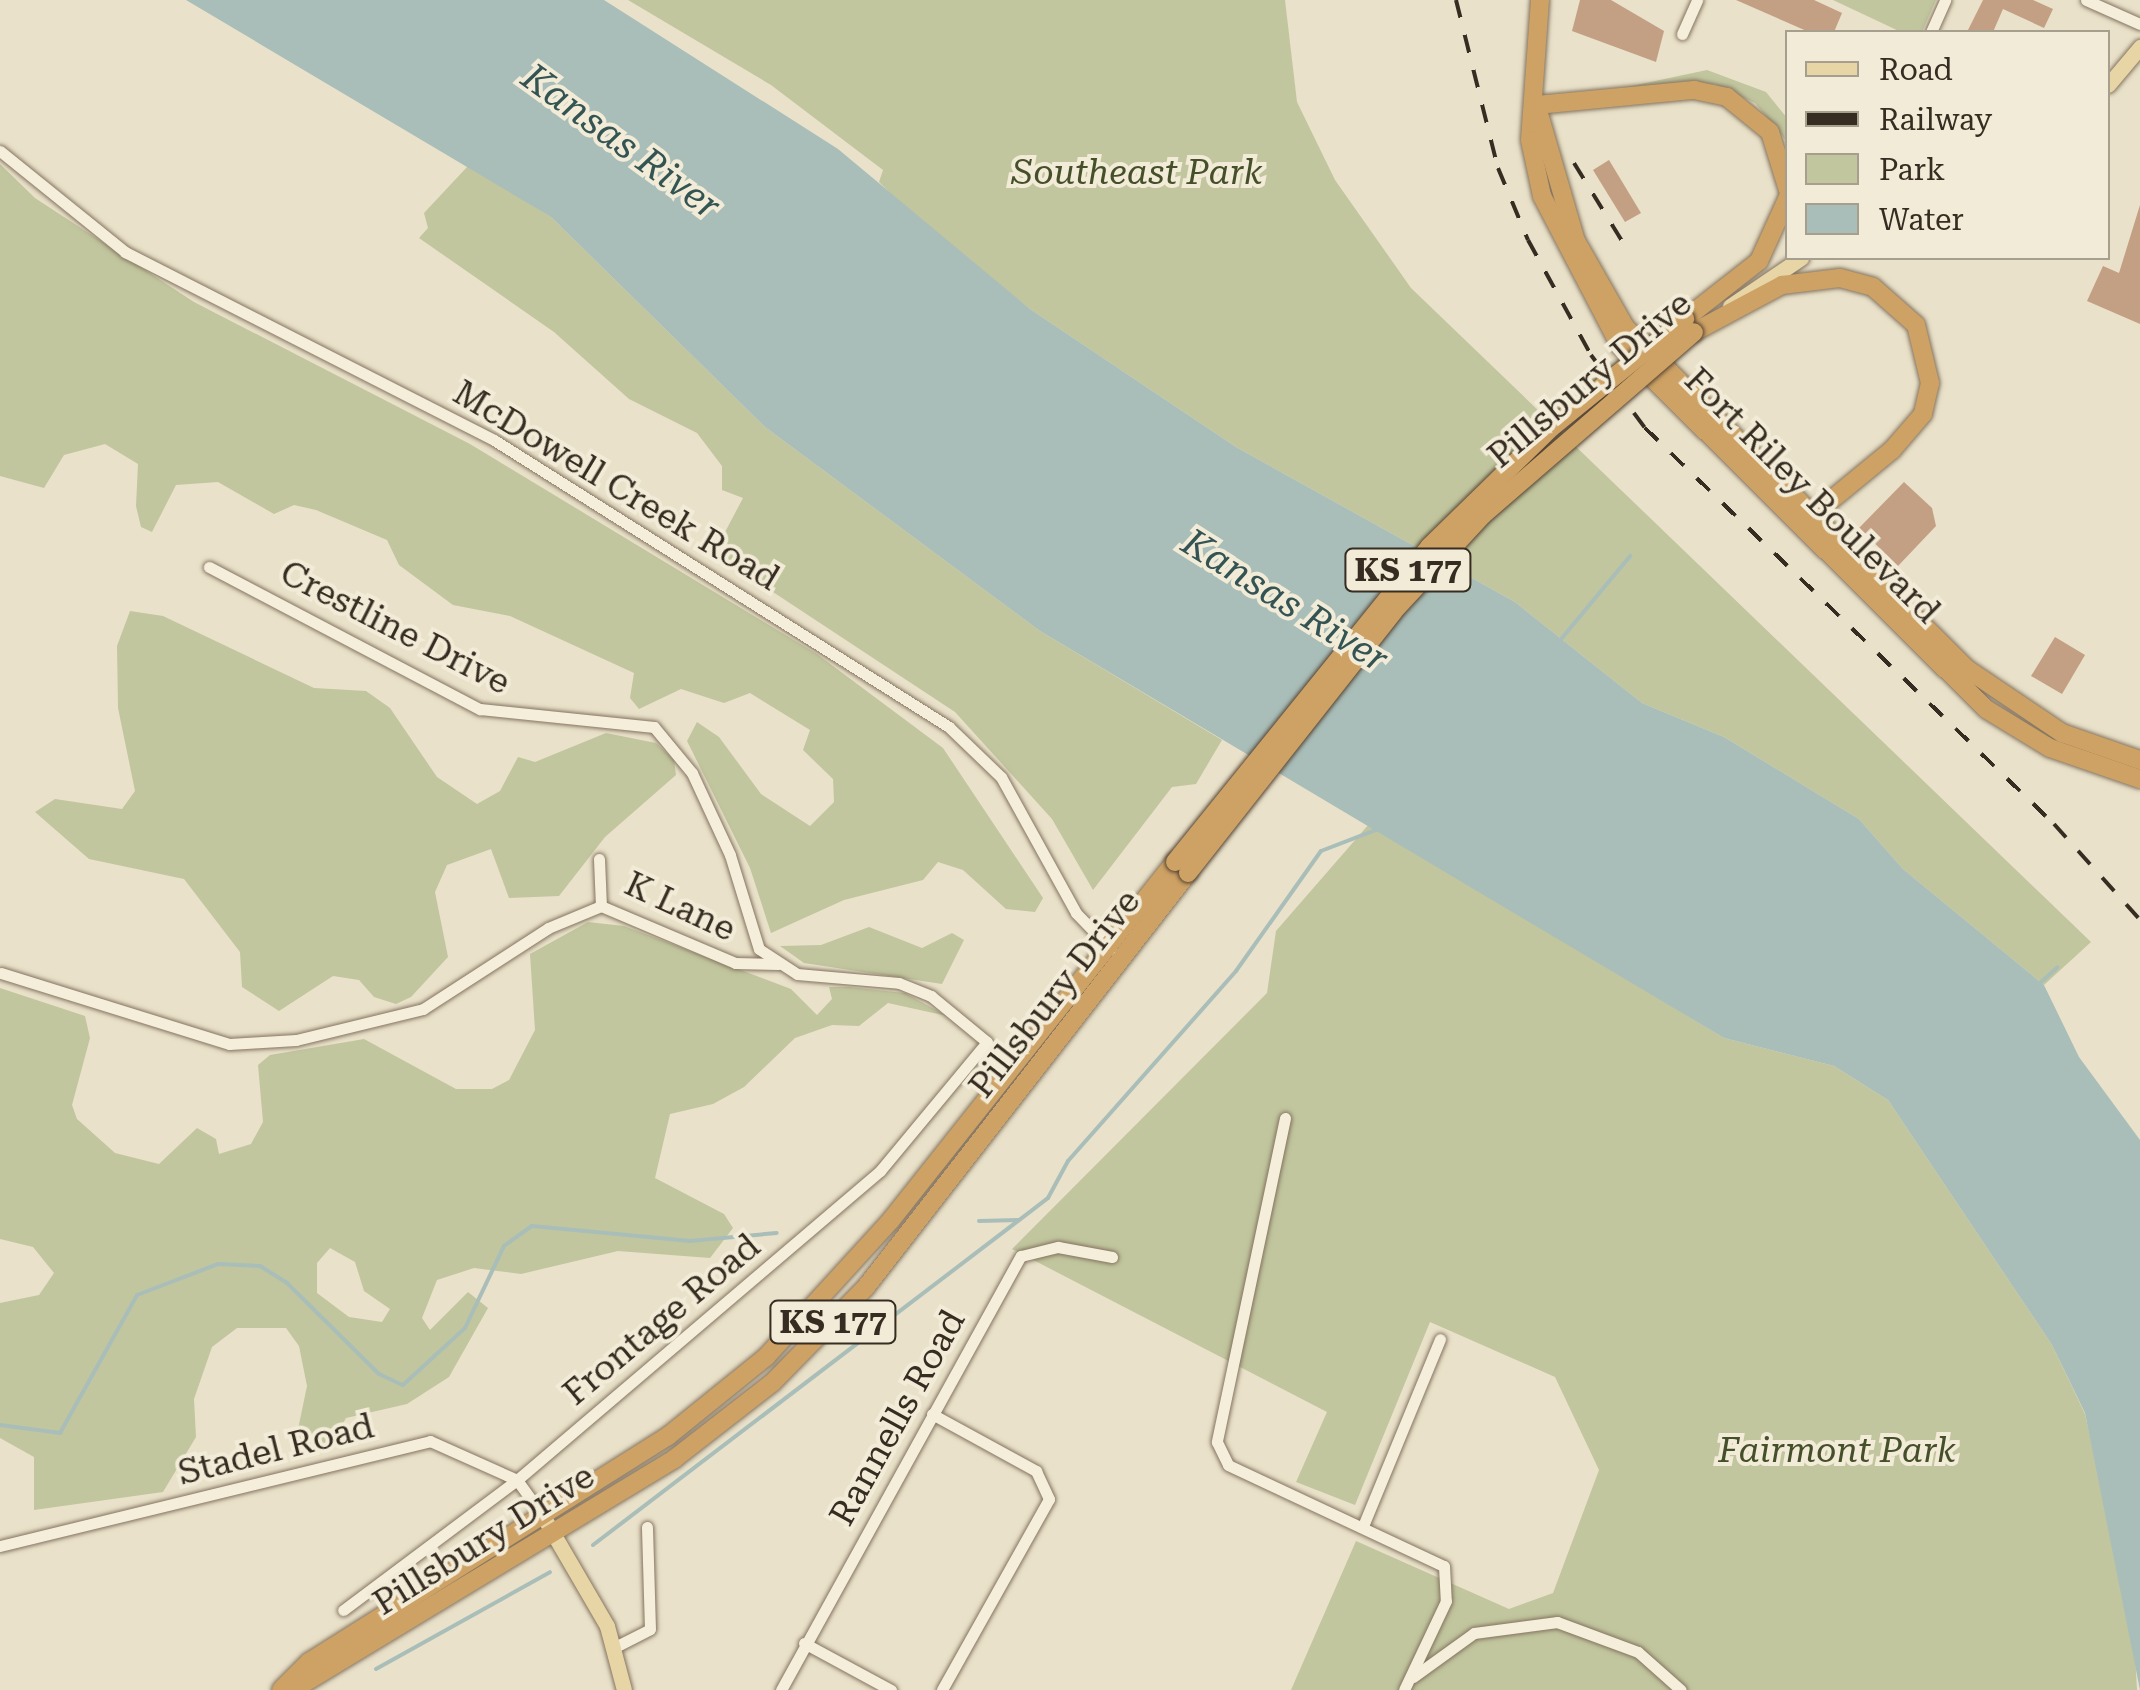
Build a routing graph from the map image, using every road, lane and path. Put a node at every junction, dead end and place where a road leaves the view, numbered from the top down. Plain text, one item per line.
1 (1540, 0) edge
2 (1697, 0) edge
3 (1945, 0) edge
4 (2086, 0) edge
5 (2140, 24) edge
6 (1931, 30) edge
7 (1682, 34) dead end
8 (2140, 47) edge
9 (2110, 83) edge
10 (1536, 105) junction
11 (0, 151) edge
12 (1785, 184) edge
13 (1785, 201) edge
14 (1785, 256) edge
15 (1799, 260) edge
16 (1690, 326) junction
17 (1804, 522) junction
18 (209, 567) dead end
19 (2140, 760) edge
20 (2140, 779) edge
21 (599, 859) dead end
22 (1181, 867) junction
23 (600, 906) junction
24 (1106, 946) junction
25 (1124, 959) junction
26 (778, 964) junction
27 (1, 973) edge
28 (1285, 1118) dead end
29 (1112, 1257) dead end
30 (1440, 1340) dead end
31 (932, 1414) junction
32 (516, 1480) junction
33 (543, 1516) junction
34 (1363, 1526) junction
35 (648, 1527) dead end
36 (555, 1534) junction
37 (0, 1546) edge
38 (343, 1610) dead end
39 (804, 1643) junction
40 (614, 1647) junction
41 (1405, 1687) edge
42 (281, 1690) edge
43 (293, 1690) edge
44 (624, 1690) edge
45 (781, 1690) edge
46 (891, 1690) edge
47 (942, 1690) edge
48 (1682, 1690) edge

1 - 10 highway, Fort Riley Boulevard
2 - 7 street
3 - 6 street
4 - 5 street
8 - 9 main road
10 - 12 highway, KS 177
10 - 17 highway, Fort Riley Boulevard
11 - 24 street, McDowell Creek Road
13 - 16 highway, KS 177
14 - 16 main road, Pillsbury Drive
15 - 16 main road, Pillsbury Drive
16 - 17 highway, KS 177
16 - 22 highway, Pillsbury Drive / KS 177, bridge
17 - 19 highway, Fort Riley Boulevard
17 - 20 highway, Fort Riley Boulevard
18 - 26 street, Crestline Drive
21 - 23 street, K Lane
22 - 24 highway, Pillsbury Drive / KS 177
22 - 25 highway, Pillsbury Drive / KS 177
23 - 26 street, K Lane
23 - 27 street
24 - 25 street, McDowell Creek Road
24 - 33 highway, Pillsbury Drive / KS 177
25 - 36 highway, Pillsbury Drive / KS 177
26 - 32 street, Frontage Road
28 - 34 street
29 - 31 street, Rannells Road
30 - 34 street
31 - 39 street, Rannells Road
31 - 47 street
32 - 33 street, Stadel Road
32 - 37 street, Stadel Road
32 - 38 street, Frontage Road
33 - 36 main road
33 - 42 highway, Pillsbury Drive / KS 177
34 - 41 street
35 - 40 street
36 - 40 main road
36 - 43 highway, Pillsbury Drive / KS 177
39 - 45 street, Rannells Road
39 - 46 street
40 - 44 main road
41 - 48 street

